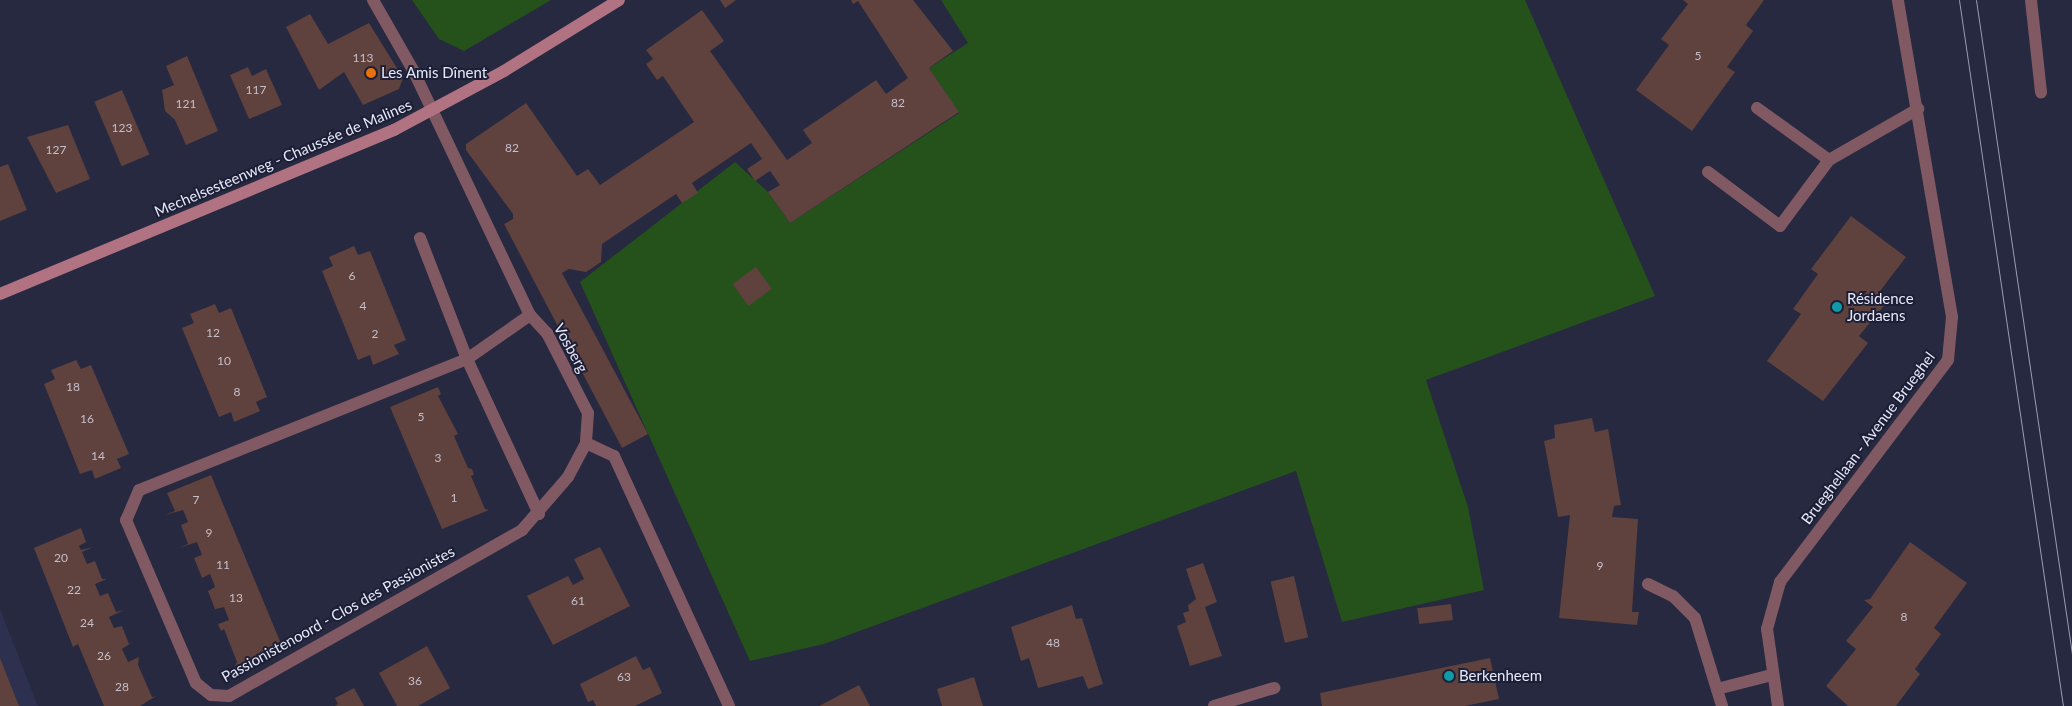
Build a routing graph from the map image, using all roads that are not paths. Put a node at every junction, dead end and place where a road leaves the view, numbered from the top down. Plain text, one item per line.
1 (373, 0) edge
2 (619, 0) edge
3 (1898, 0) edge
4 (2030, 0) edge
5 (2041, 92) dead end
6 (1757, 108) dead end
7 (1918, 109) junction
8 (431, 112) junction
9 (1829, 160) junction
10 (1708, 172) dead end
11 (420, 238) dead end
12 (0, 294) edge
13 (530, 315) junction
14 (467, 359) junction
15 (586, 443) junction
16 (539, 514) junction
17 (1648, 584) dead end
18 (1772, 675) junction
19 (1274, 688) dead end
20 (1717, 689) junction
21 (729, 706) edge
22 (1214, 706) edge
23 (1722, 706) edge
24 (1778, 706) edge

1 - 8 street, Vosberg
2 - 8 main road, Mechelsesteenweg - Chaussée de Malines
3 - 7 street, Brueghellaan - Avenue Brueghel
4 - 5 street
6 - 9 street
7 - 9 street
7 - 18 street, Brueghellaan - Avenue Brueghel
8 - 12 main road, Mechelsesteenweg - Chaussée de Malines
8 - 13 street, Vosberg
9 - 10 street
11 - 14 street
13 - 14 street, Passionistenoord - Clos des Passionistes
13 - 15 street, Vosberg
14 - 16 street
14 - 16 street, Passionistenoord - Clos des Passionistes
15 - 16 street, Passionistenoord - Clos des Passionistes
15 - 21 street
17 - 20 street
18 - 20 street
18 - 24 street, Brueghellaan - Avenue Brueghel
19 - 22 street
20 - 23 street

